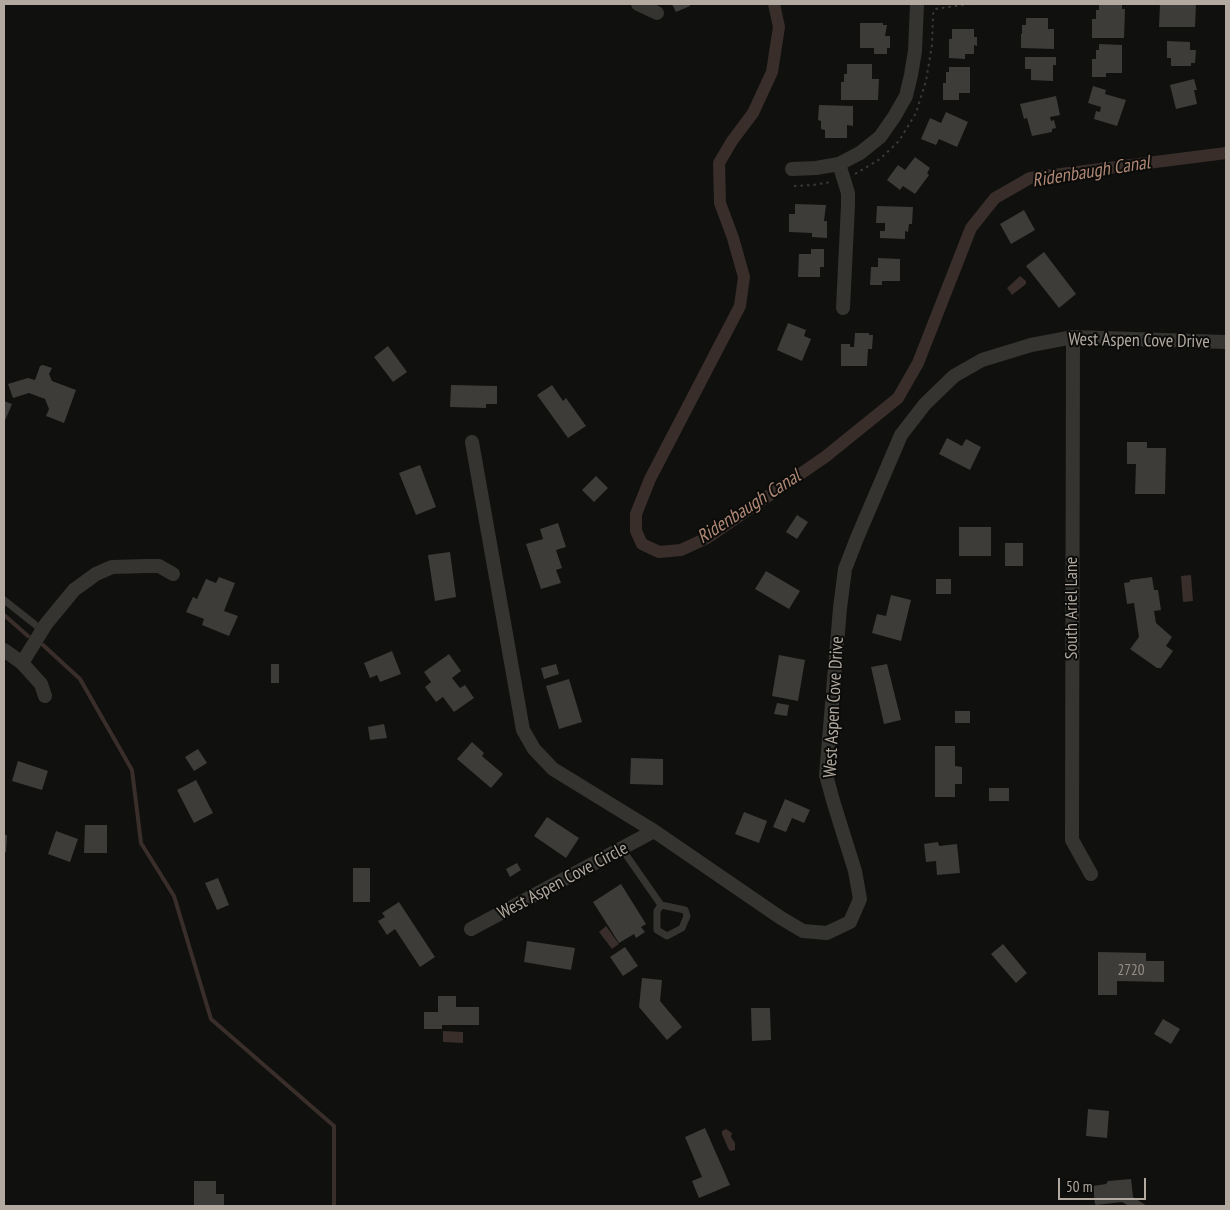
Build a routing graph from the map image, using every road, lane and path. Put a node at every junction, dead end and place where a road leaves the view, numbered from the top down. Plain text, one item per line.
1 (638, 4) edge
2 (918, 4) edge
3 (657, 13) dead end
4 (839, 164) junction
5 (792, 169) dead end
6 (843, 308) dead end
7 (1073, 337) junction
8 (1226, 342) edge
9 (472, 442) dead end
10 (173, 574) dead end
11 (4, 600) edge
12 (42, 630) junction
13 (4, 650) edge
14 (22, 663) junction
15 (45, 696) dead end
16 (654, 832) junction
17 (622, 849) junction
18 (1091, 874) dead end
19 (661, 905) junction
20 (471, 930) dead end

1 - 3 street
2 - 4 street
4 - 5 street
4 - 6 street
7 - 8 street, West Aspen Cove Drive
7 - 16 street, West Aspen Cove Drive
7 - 18 street, South Ariel Lane
9 - 16 street, West Aspen Cove Drive
10 - 12 street
11 - 12 lane
12 - 14 street
13 - 14 street
14 - 15 street
16 - 17 street, West Aspen Cove Circle
17 - 19 lane
17 - 20 street, West Aspen Cove Circle
19 - 19 lane

